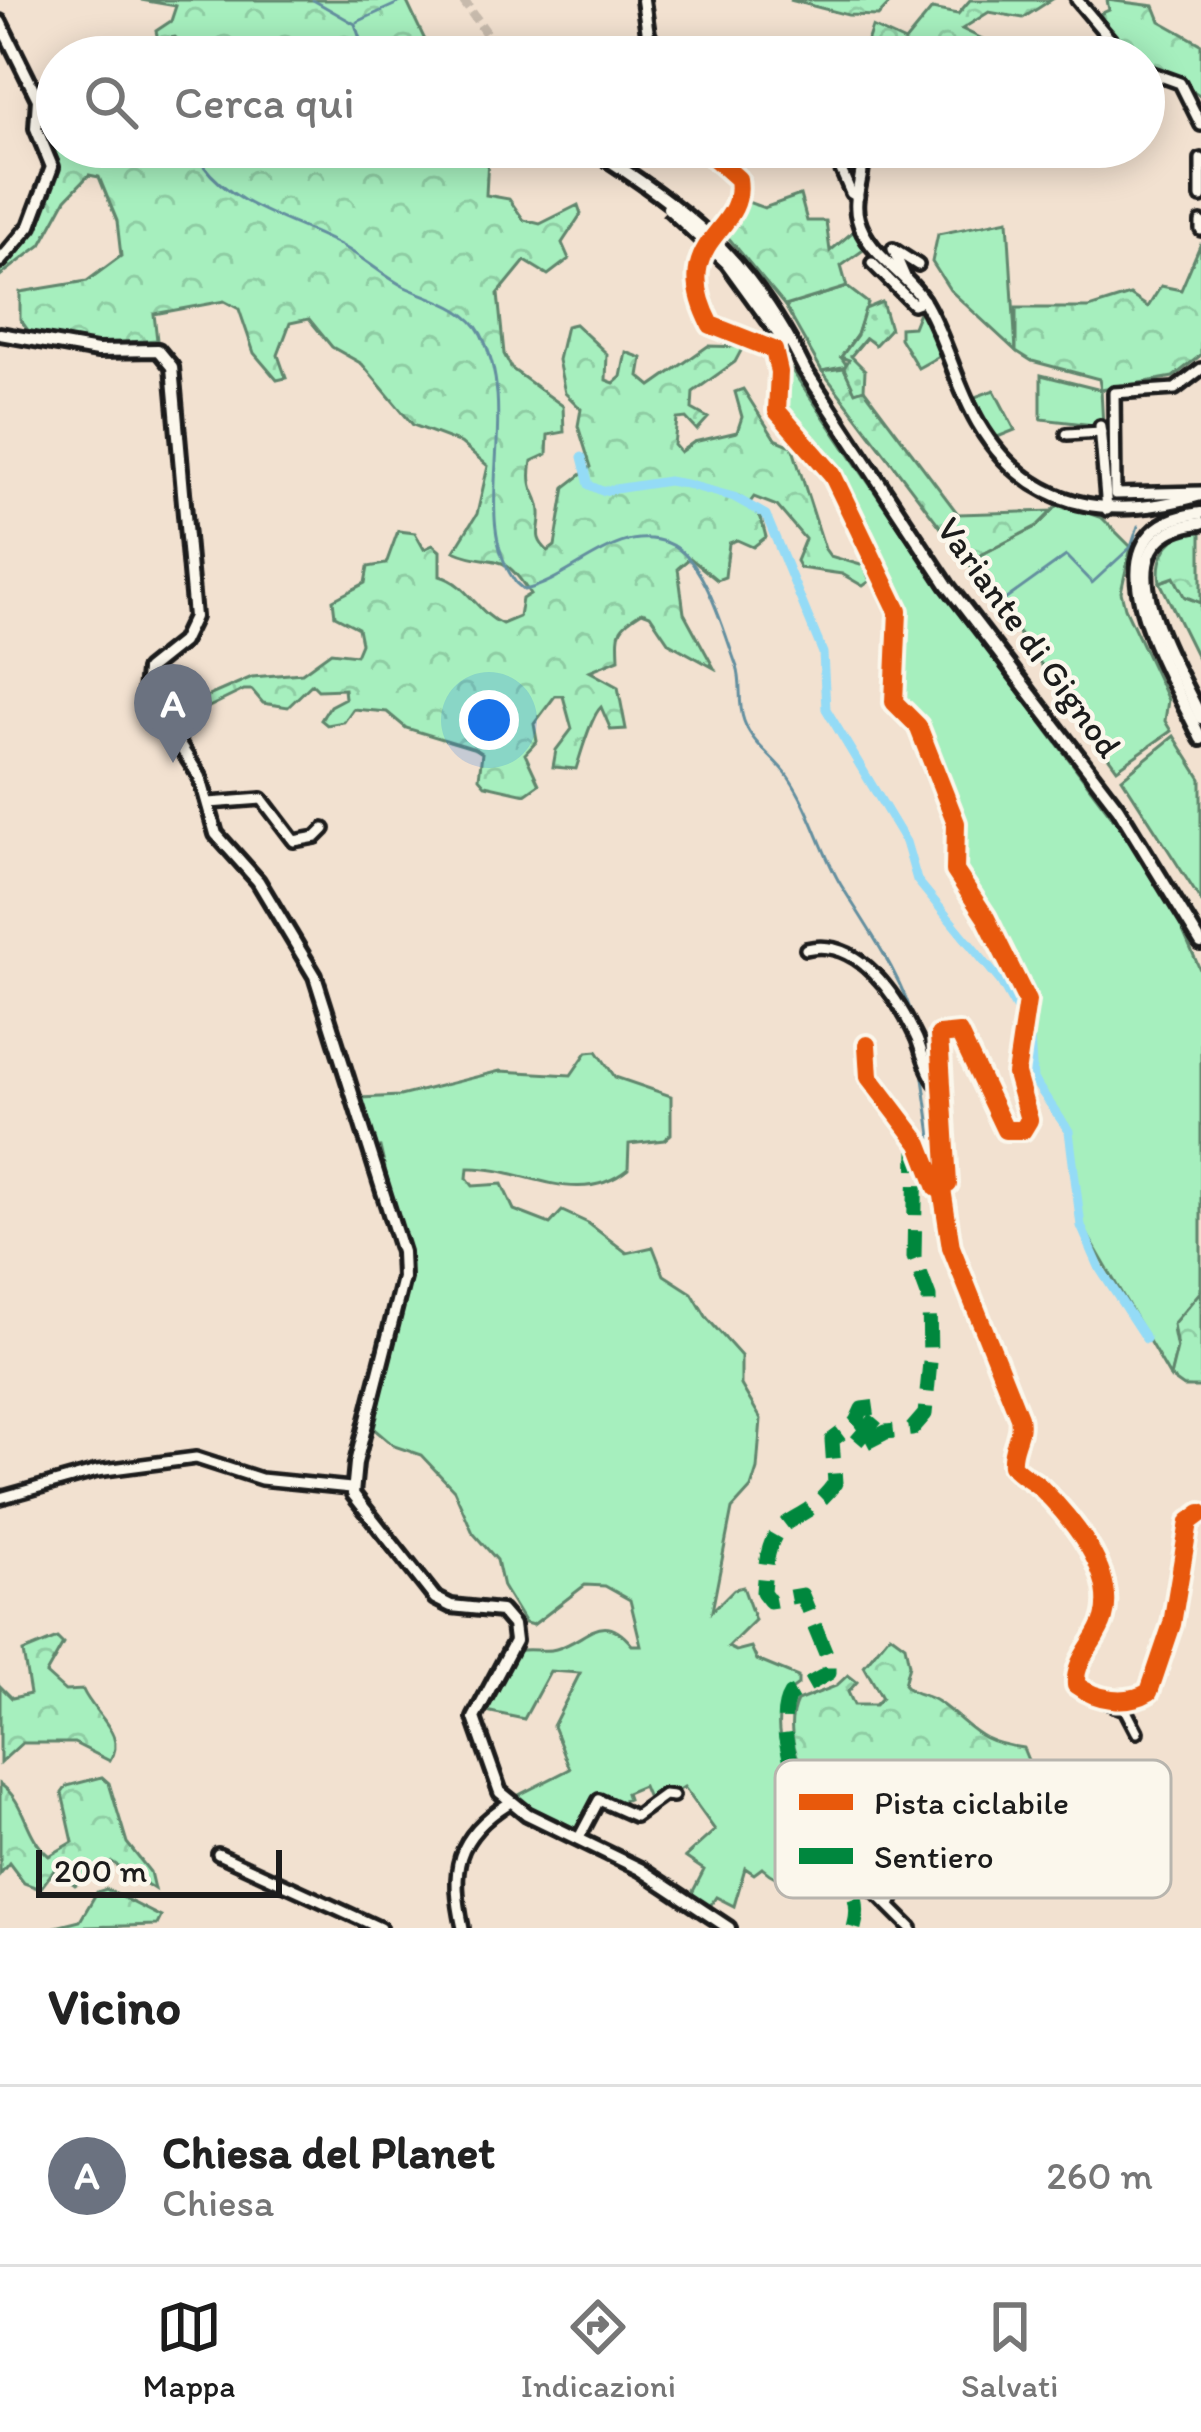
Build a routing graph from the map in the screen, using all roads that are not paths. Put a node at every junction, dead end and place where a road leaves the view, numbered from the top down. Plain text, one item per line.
1 (643, 0) edge
2 (1077, 0) edge
3 (0, 22) edge
4 (649, 36) edge
5 (1107, 36) edge
6 (1165, 78) edge
7 (36, 95) edge
8 (1201, 125) edge
9 (1201, 159) edge
10 (52, 168) edge
11 (621, 168) edge
12 (726, 168) edge
13 (840, 168) edge
14 (859, 168) edge
15 (858, 197) junction
16 (1201, 197) edge
17 (0, 261) edge
18 (872, 262) dead end
19 (918, 265) dead end
20 (906, 279) junction
21 (924, 300) junction
22 (0, 334) edge
23 (1201, 369) edge
24 (1066, 434) dead end
25 (1201, 493) edge
26 (1107, 510) junction
27 (1201, 513) edge
28 (1201, 523) edge
29 (1201, 718) edge
30 (1201, 739) edge
31 (209, 803) junction
32 (324, 829) dead end
33 (1201, 943) edge
34 (806, 950) dead end
35 (867, 1046) dead end
36 (942, 1090) junction
37 (942, 1189) junction
38 (351, 1488) junction
39 (0, 1498) edge
40 (1201, 1513) edge
41 (1093, 1695) junction
42 (1137, 1732) dead end
43 (673, 1796) dead end
44 (509, 1803) junction
45 (580, 1836) junction
46 (218, 1854) dead end
47 (881, 1898) edge
48 (893, 1898) edge
49 (890, 1906) junction
50 (380, 1928) edge
51 (464, 1928) edge
52 (729, 1928) edge
53 (911, 1928) edge

1 - 4 main road
2 - 5 street
3 - 7 main road
6 - 8 street
9 - 16 street
10 - 17 main road
11 - 33 main road, Variante di Gignod, bridge
12 - 36 street
13 - 15 street
14 - 15 main road
15 - 20 main road
18 - 21 street
19 - 20 street
20 - 21 main road
21 - 26 main road
22 - 31 main road
23 - 25 street
24 - 26 street
25 - 26 main road
27 - 30 main road
28 - 29 main road
31 - 32 street
31 - 38 main road
34 - 36 street
35 - 37 street
36 - 37 street
37 - 41 street
38 - 39 street
38 - 44 main road
40 - 41 street
41 - 42 street
43 - 45 street
44 - 45 main road
44 - 51 street
45 - 52 main road
46 - 50 street
47 - 49 street
48 - 49 street
49 - 53 street

